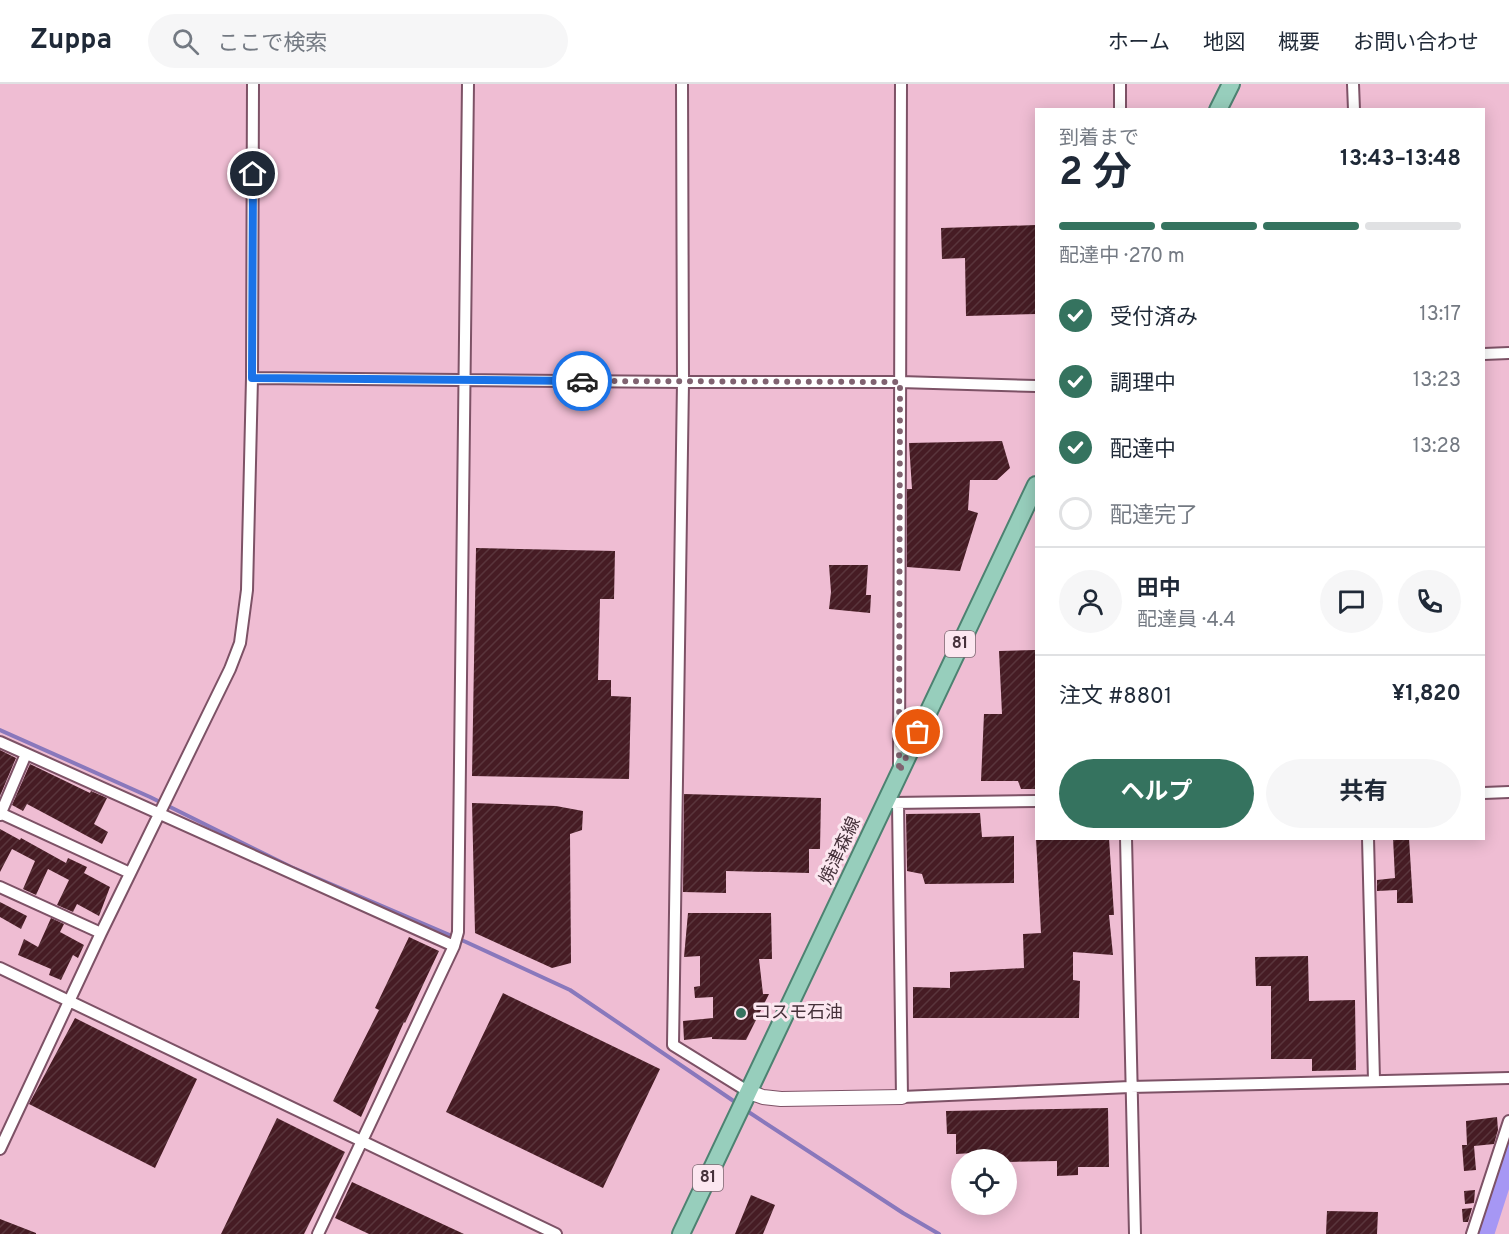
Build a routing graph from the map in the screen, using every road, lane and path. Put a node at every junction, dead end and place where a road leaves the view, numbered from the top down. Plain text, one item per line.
1 (253, 84) edge
2 (468, 84) edge
3 (682, 84) edge
4 (901, 84) edge
5 (1120, 84) edge
6 (1231, 84) edge
7 (1353, 84) edge
8 (1120, 108) edge
9 (1219, 108) edge
10 (1353, 108) edge
11 (1509, 353) edge
12 (1485, 354) edge
13 (252, 378) junction
14 (463, 379) junction
15 (683, 382) junction
16 (900, 382) junction
17 (1035, 386) edge
18 (1035, 487) edge
19 (0, 742) edge
20 (26, 754) junction
21 (899, 772) junction
22 (1485, 792) edge
23 (1509, 792) edge
24 (1035, 801) edge
25 (892, 803) junction
26 (159, 813) junction
27 (0, 814) edge
28 (1126, 840) edge
29 (1368, 840) edge
30 (130, 873) junction
31 (0, 886) edge
32 (101, 933) junction
33 (454, 946) junction
34 (0, 968) edge
35 (69, 1002) junction
36 (1509, 1078) edge
37 (1374, 1080) junction
38 (1130, 1087) junction
39 (749, 1092) junction
40 (902, 1096) junction
41 (1509, 1121) edge
42 (364, 1141) junction
43 (0, 1149) edge
44 (318, 1234) edge
45 (556, 1234) edge
46 (681, 1234) edge
47 (1135, 1234) edge
48 (1472, 1234) edge

1 - 13 street
2 - 14 street
3 - 15 street
4 - 16 street
5 - 8 street
6 - 9 main road
7 - 10 street
11 - 12 street
13 - 14 street
13 - 26 street
14 - 15 street
14 - 33 street
15 - 16 street
15 - 39 street
16 - 17 street
16 - 21 street
18 - 21 main road, 焼津森線 / 81
19 - 20 street
20 - 26 street
20 - 27 street
21 - 25 main road, 焼津森線 / 81
22 - 23 street
24 - 25 street
25 - 39 main road, 焼津森線 / 81
25 - 40 street
26 - 30 street
26 - 33 street
27 - 30 street
28 - 38 street
29 - 37 street
30 - 32 street
31 - 32 street
32 - 35 street
33 - 42 street
34 - 35 street
35 - 42 street
35 - 43 street
36 - 37 street
37 - 38 street
38 - 40 street
38 - 47 street
39 - 40 street
39 - 46 main road, 焼津森線 / 81
41 - 48 street
42 - 44 street
42 - 45 street

